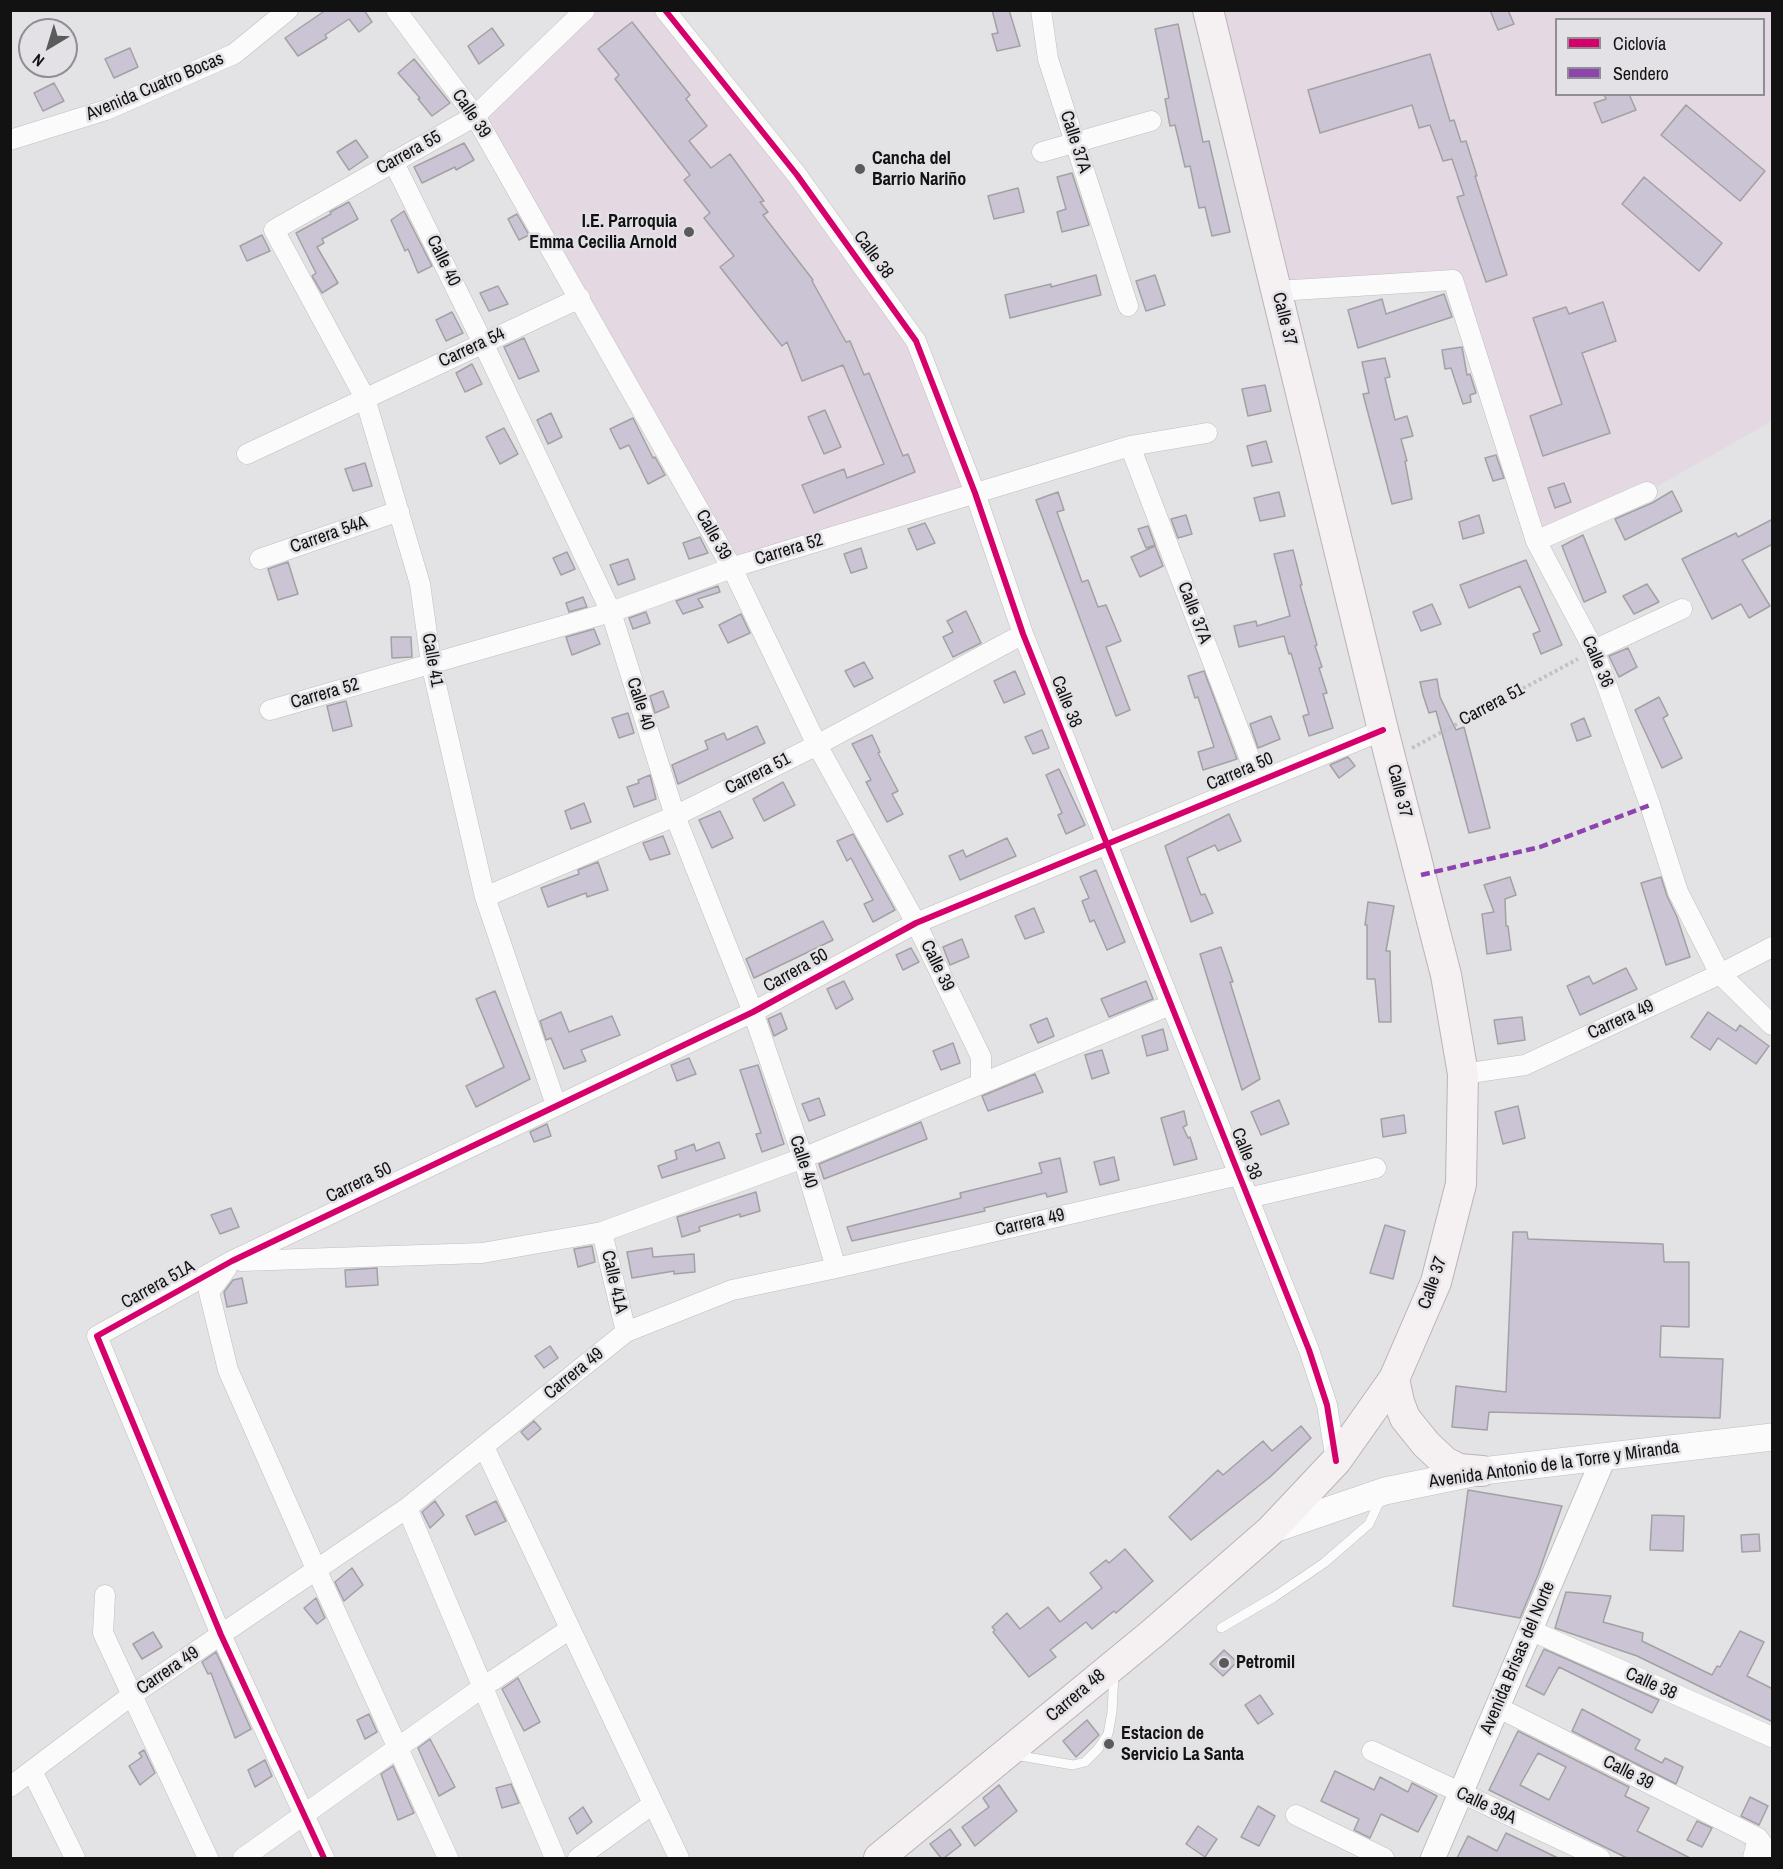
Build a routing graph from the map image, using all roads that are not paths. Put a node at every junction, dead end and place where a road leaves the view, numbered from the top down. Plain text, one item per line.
1 (288, 10) edge
2 (396, 10) edge
3 (585, 10) edge
4 (665, 10) edge
5 (1041, 10) edge
6 (1208, 10) edge
7 (475, 116) junction
8 (1151, 121) dead end
9 (10, 140) edge
10 (1075, 142) junction
11 (1042, 152) dead end
12 (393, 161) junction
13 (274, 230) joint
14 (1277, 291) junction
15 (580, 298) junction
16 (1128, 306) dead end
17 (483, 342) junction
18 (365, 398) junction
19 (1207, 433) dead end
20 (1130, 446) junction
21 (247, 454) dead end
22 (1647, 492) dead end
23 (975, 493) junction
24 (399, 511) junction
25 (1536, 541) junction
26 (260, 559) dead end
27 (732, 568) junction
28 (1682, 609) dead end
29 (611, 612) junction
30 (1023, 634) junction
31 (1594, 650) junction
32 (431, 663) junction
33 (270, 710) dead end
34 (1383, 730) junction
35 (817, 745) junction
36 (1258, 780) junction
37 (675, 816) junction
38 (1107, 845) junction
39 (485, 897) junction
40 (916, 923) junction
41 (1773, 947) edge
42 (1720, 974) junction
43 (1170, 1005) junction
44 (753, 1012) junction
45 (1773, 1025) edge
46 (1463, 1074) junction
47 (981, 1084) junction
48 (556, 1106) junction
49 (803, 1158) junction
50 (1376, 1168) dead end
51 (1239, 1175) junction
52 (1248, 1198) junction
53 (602, 1232) junction
54 (232, 1261) junction
55 (836, 1268) junction
56 (626, 1332) junction
57 (1394, 1379) junction
58 (1773, 1437) edge
59 (484, 1447) junction
60 (1604, 1457) junction
61 (1336, 1461) junction
62 (1482, 1472) junction
63 (1385, 1491) junction
64 (407, 1508) junction
65 (1271, 1530) junction
66 (317, 1571) junction
67 (105, 1595) dead end
68 (1221, 1628) dead end
69 (570, 1629) junction
70 (1530, 1630) junction
71 (221, 1635) junction
72 (1115, 1664) junction
73 (483, 1687) junction
74 (132, 1695) junction
75 (1497, 1707) junction
76 (1773, 1737) edge
77 (398, 1748) junction
78 (1372, 1751) dead end
79 (1005, 1755) junction
80 (32, 1771) junction
81 (10, 1787) edge
82 (1461, 1794) junction
83 (653, 1804) junction
84 (304, 1814) junction
85 (1296, 1815) dead end
86 (1758, 1838) junction
87 (1773, 1857) edge
88 (75, 1858) edge
89 (208, 1858) edge
90 (243, 1858) edge
91 (324, 1858) edge
92 (448, 1858) edge
93 (555, 1858) edge
94 (578, 1858) edge
95 (679, 1858) edge
96 (879, 1858) edge
97 (1384, 1858) edge
98 (1433, 1858) edge
99 (1600, 1858) edge
100 (1753, 1858) edge

1 - 9 street, Avenida Cuatro Bocas
2 - 7 street, Calle 39
3 - 7 street, Carrera 55
4 - 23 street, Calle 38
5 - 10 street, Calle 37A
6 - 14 main road, Calle 37
7 - 12 street, Carrera 55
7 - 15 street, Calle 39
8 - 10 street
10 - 11 street
10 - 16 street, Calle 37A
12 - 13 street, Carrera 55
12 - 17 street, Calle 40
13 - 18 street, Calle 41
14 - 25 street, Calle 36
14 - 34 main road, Calle 37
15 - 17 street, Carrera 54
15 - 27 street, Calle 39
17 - 18 street, Carrera 54
17 - 29 street, Calle 40
18 - 21 street, Carrera 54
18 - 24 street, Calle 41
19 - 20 street, Carrera 52
20 - 23 street, Carrera 52
20 - 36 street, Calle 37A
22 - 25 street
23 - 27 street, Carrera 52
23 - 30 street, Calle 38
24 - 26 street, Carrera 54A
24 - 32 street, Calle 41
25 - 31 street, Calle 36
27 - 29 street, Carrera 52
27 - 35 street, Calle 39
28 - 31 street
29 - 32 street, Carrera 52
29 - 37 street, Calle 40
30 - 35 street, Carrera 51
30 - 38 street, Calle 38
31 - 42 street, Calle 36
32 - 33 street, Carrera 52
32 - 39 street, Calle 41
34 - 36 street, Carrera 50
34 - 46 main road, Calle 37
35 - 37 street, Carrera 51
35 - 40 street, Calle 39
36 - 38 street, Carrera 50
37 - 39 street, Carrera 51
37 - 44 street, Calle 40
38 - 40 street, Carrera 50
38 - 43 street, Calle 38
39 - 48 street, Calle 41
40 - 44 street, Carrera 50
40 - 47 street, Calle 39
41 - 42 street, Carrera 49
42 - 45 street, Calle 36
42 - 46 street, Carrera 49
43 - 47 street
43 - 51 street, Calle 38
44 - 48 street, Carrera 50
44 - 49 street, Calle 40
46 - 57 main road, Calle 37
47 - 49 street
48 - 54 street, Carrera 50
49 - 53 street
49 - 55 street, Calle 40
50 - 52 street
51 - 52 street, Calle 38
51 - 55 street, Carrera 49
52 - 61 street, Calle 38
53 - 54 street
53 - 56 street, Calle 41A
54 - 66 street
54 - 71 street, Carrera 51A
55 - 56 street, Carrera 49
56 - 59 street, Carrera 49
57 - 61 main road, Calle 37
57 - 62 main road
58 - 60 main road, Avenida Antonio de la Torre y Miranda
59 - 64 street, Carrera 49
59 - 69 street
60 - 62 main road, Avenida Antonio de la Torre y Miranda
60 - 70 street, Avenida Brisas del Norte
61 - 65 main road, Calle 37
62 - 63 main road, Avenida Antonio de la Torre y Miranda
63 - 65 main road, Avenida Antonio de la Torre y Miranda
63 - 68 lane
64 - 66 street, Carrera 49
64 - 73 street
65 - 72 main road, Carrera 48
66 - 71 street, Carrera 49
66 - 77 street
67 - 74 street
69 - 73 street
69 - 83 street
70 - 75 street, Avenida Brisas del Norte
70 - 76 street, Calle 38
71 - 74 street, Carrera 49
71 - 84 street
72 - 79 main road, Carrera 48
72 - 79 lane
73 - 77 street
73 - 93 street
74 - 80 street, Carrera 49
74 - 89 street
75 - 82 street, Avenida Brisas del Norte
75 - 86 street, Calle 39
77 - 84 street
77 - 92 street
78 - 82 street, Calle 39A
79 - 96 main road, Carrera 48
80 - 81 street, Carrera 49
80 - 88 street
82 - 98 street, Avenida Brisas del Norte
82 - 99 street, Calle 39A
83 - 94 street
83 - 95 street
84 - 90 street
84 - 91 street
85 - 97 street
86 - 87 street
86 - 100 street

